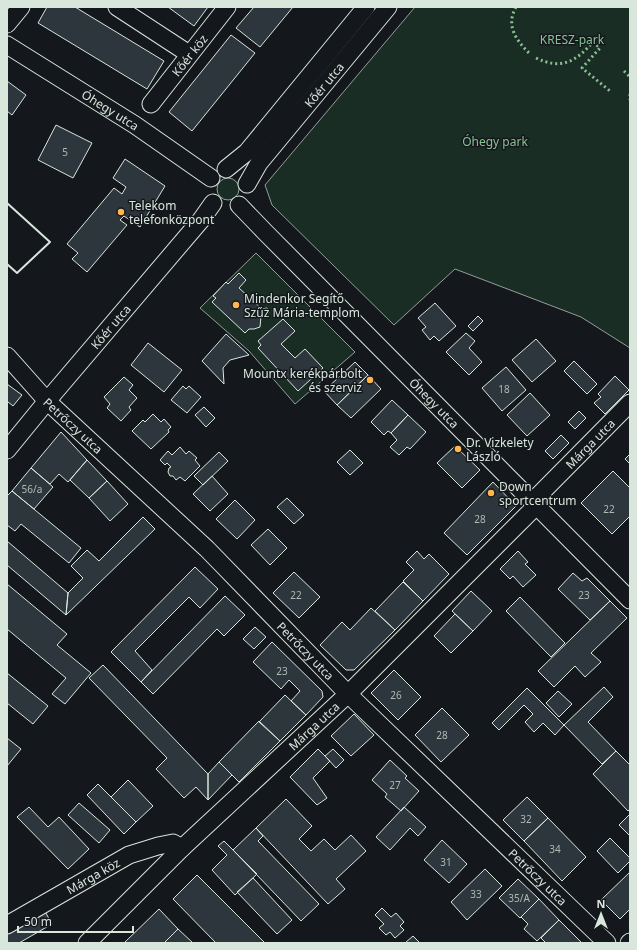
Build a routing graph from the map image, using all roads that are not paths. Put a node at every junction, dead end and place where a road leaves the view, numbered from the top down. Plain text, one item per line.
1 (21, 7) edge
2 (117, 7) edge
3 (227, 7) edge
4 (366, 7) edge
5 (388, 7) edge
6 (7, 24) edge
7 (7, 45) edge
8 (189, 54) junction
9 (151, 104) dead end
10 (226, 169) junction
11 (211, 178) junction
12 (247, 184) junction
13 (213, 203) junction
14 (240, 205) junction
15 (7, 356) edge
16 (47, 401) junction
17 (630, 403) edge
18 (7, 450) edge
19 (535, 503) junction
20 (630, 600) edge
21 (348, 694) junction
22 (182, 848) junction
23 (7, 924) edge
24 (87, 943) edge
25 (607, 943) edge

1 - 6 street
2 - 8 street
3 - 8 street, Kőér köz
4 - 10 street, Kőér utca
5 - 12 street, Kőér utca
7 - 11 street, Óhegy utca
8 - 9 street, Kőér köz
10 - 11 street
10 - 12 street
11 - 13 street
12 - 14 street
13 - 14 street
13 - 16 street, Kőér utca
14 - 19 street, Óhegy utca
15 - 16 street, Petrőczy utca
16 - 18 street, Kőér utca
16 - 21 street, Petrőczy utca
17 - 19 street, Márga utca
19 - 20 street, Óhegy utca
19 - 21 street, Márga utca
21 - 22 street, Márga utca
21 - 25 street, Petrőczy utca
22 - 23 street, Márga köz
22 - 24 street, Márga utca

